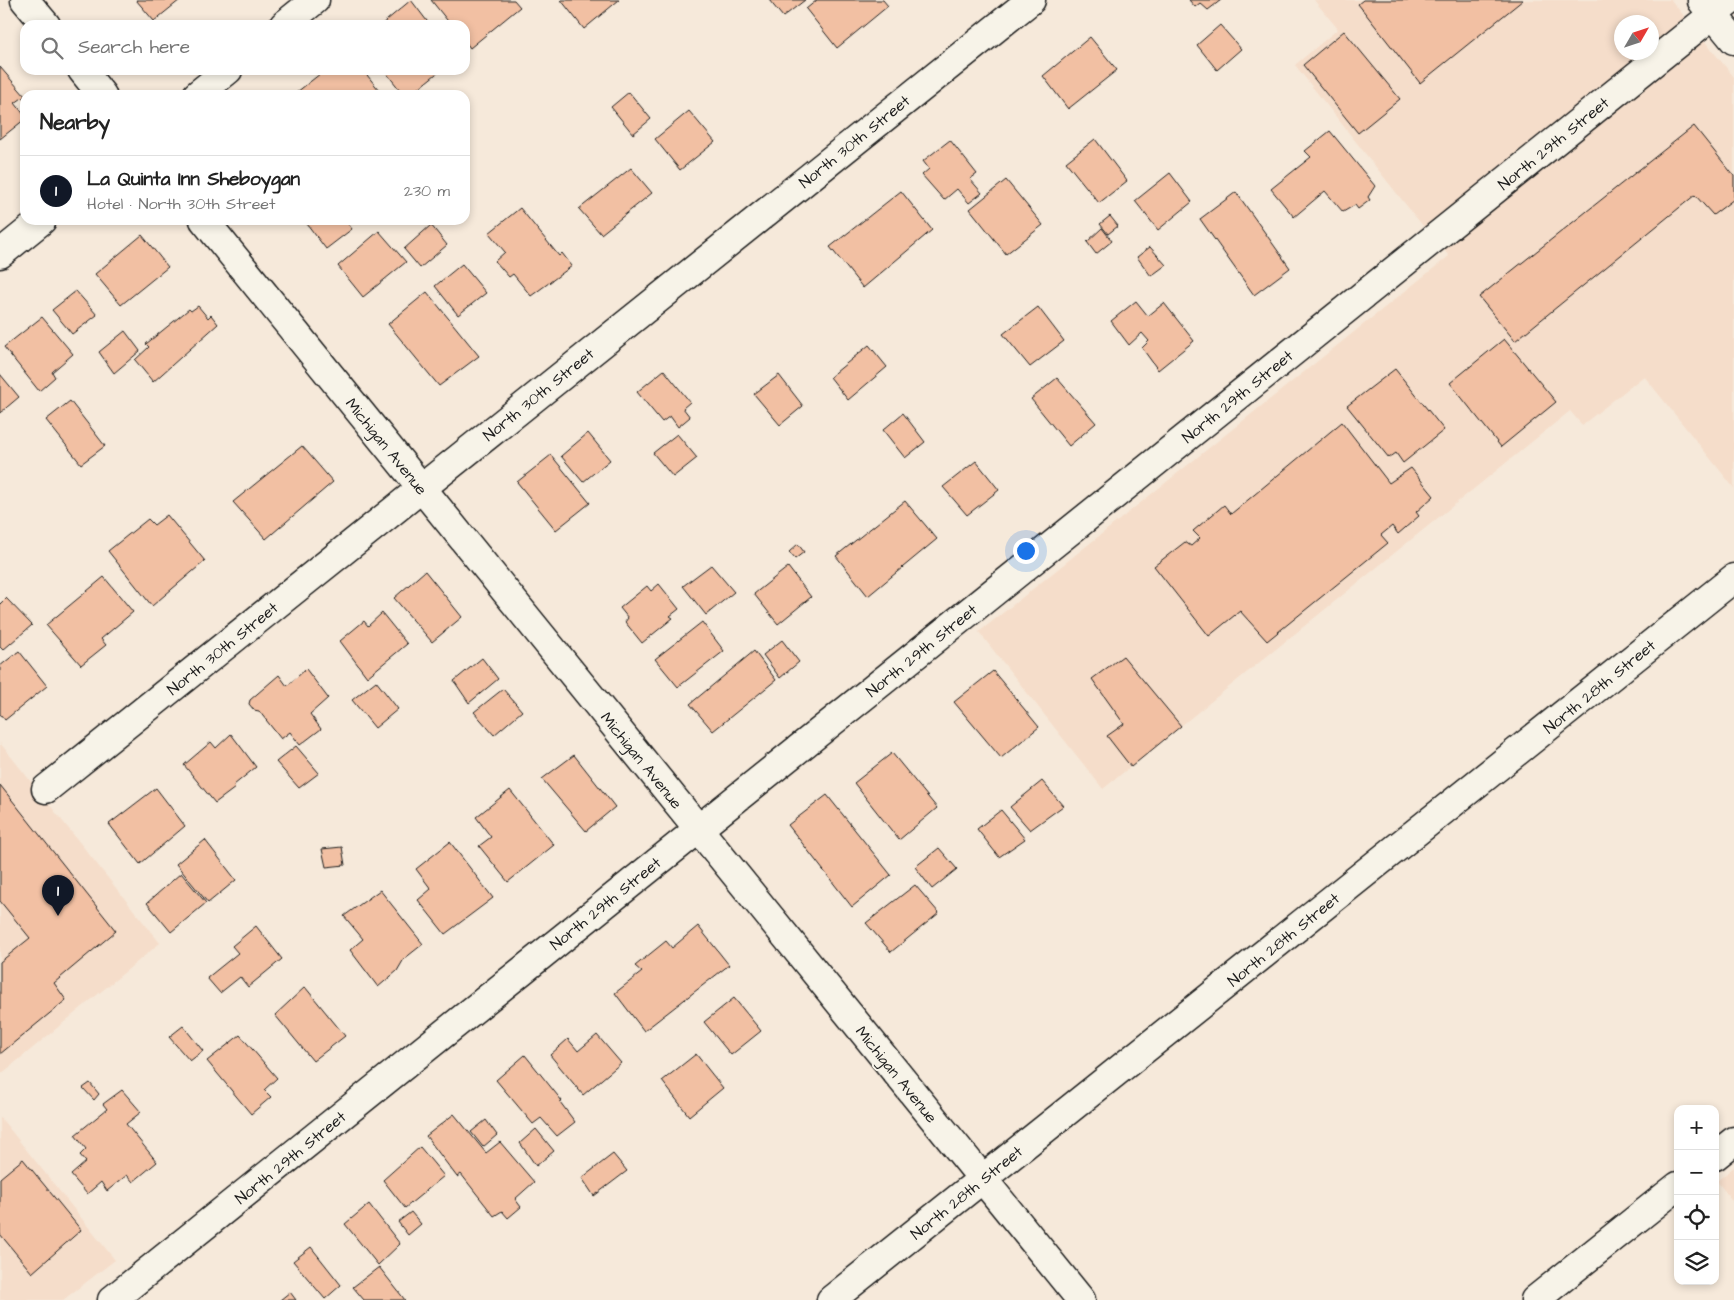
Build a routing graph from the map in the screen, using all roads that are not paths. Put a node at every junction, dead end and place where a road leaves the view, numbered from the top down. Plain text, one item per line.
1 (25, 0) edge
2 (315, 0) edge
3 (1030, 0) edge
4 (1715, 5) edge
5 (42, 20) edge
6 (290, 20) edge
7 (1734, 40) edge
8 (86, 75) edge
9 (222, 75) edge
10 (98, 90) edge
11 (203, 90) edge
12 (36, 225) edge
13 (208, 225) edge
14 (0, 254) edge
15 (421, 488) junction
16 (1734, 578) edge
17 (46, 789) dead end
18 (698, 828) junction
19 (1734, 1141) edge
20 (1719, 1153) edge
21 (983, 1179) junction
22 (1674, 1189) edge
23 (112, 1300) edge
24 (831, 1300) edge
25 (1080, 1300) edge
26 (1535, 1300) edge

1 - 5 street
2 - 6 street
3 - 15 street, North 30th Street
4 - 7 street
4 - 18 street, North 29th Street
8 - 10 street
9 - 11 street
12 - 14 street
13 - 15 street, Michigan Avenue
15 - 17 street, North 30th Street
15 - 18 street, Michigan Avenue
16 - 21 street, North 28th Street
18 - 21 street, Michigan Avenue
18 - 23 street, North 29th Street
19 - 20 street
21 - 24 street, North 28th Street
21 - 25 street, Michigan Avenue
22 - 26 street

